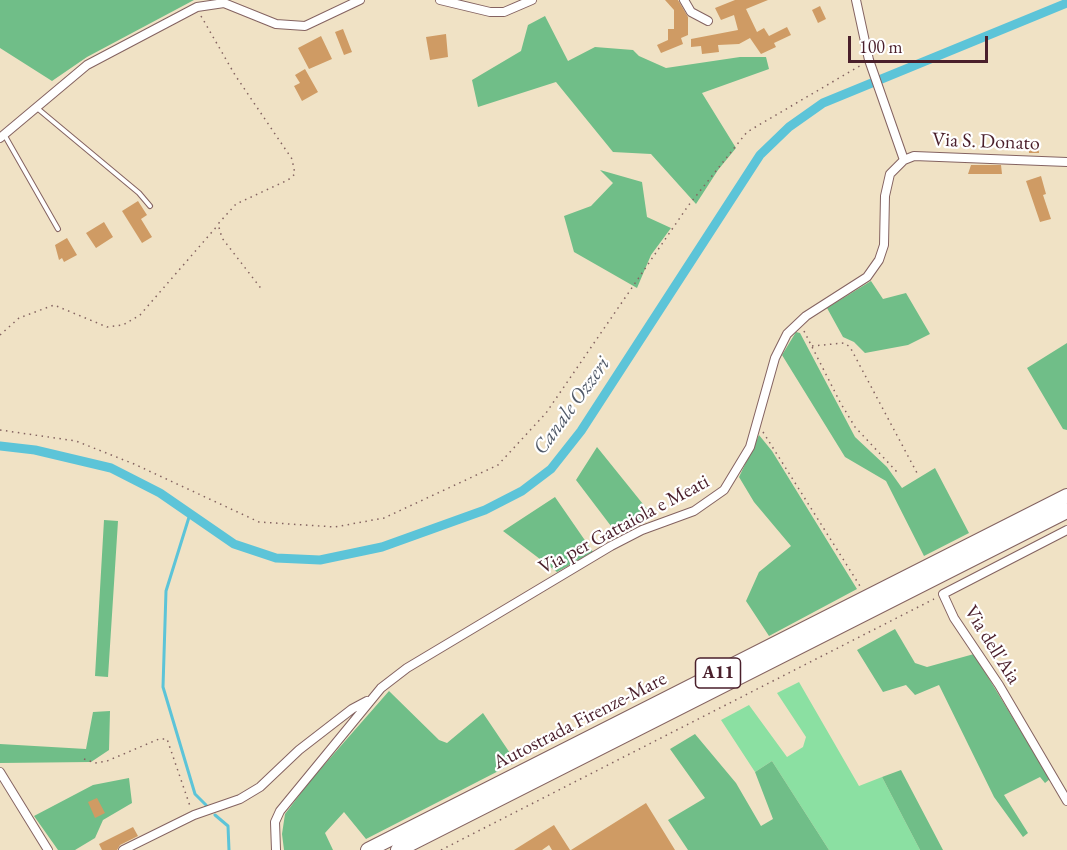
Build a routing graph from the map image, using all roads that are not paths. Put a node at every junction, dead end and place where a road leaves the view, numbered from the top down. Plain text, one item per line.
1 (360, 0) edge
2 (440, 0) edge
3 (532, 0) edge
4 (684, 0) edge
5 (856, 0) edge
6 (708, 21) dead end
7 (36, 107) junction
8 (2, 136) edge
9 (904, 160) junction
10 (1067, 162) edge
11 (150, 206) dead end
12 (58, 229) dead end
13 (1067, 496) edge
14 (1067, 511) edge
15 (1067, 530) edge
16 (371, 699) junction
17 (0, 772) edge
18 (1067, 801) edge
19 (276, 849) edge
20 (48, 850) edge
21 (123, 850) edge
22 (368, 850) edge
23 (398, 850) edge

1 - 7 street
2 - 3 street
4 - 6 street
5 - 9 street
7 - 8 street
7 - 11 lane
8 - 12 lane
9 - 10 street, Via S. Donato
9 - 16 street, Via per Gattaiola e Meati
13 - 22 highway, Autostrada Firenze-Mare / A11
14 - 23 highway, Autostrada Firenze-Mare / A11
15 - 18 street, Via dell'Aia
16 - 19 street, Via per Gattaiola e Meati
16 - 21 street
17 - 20 street

